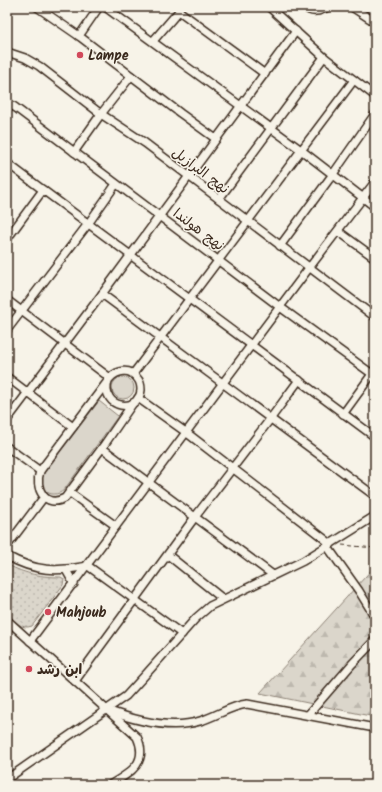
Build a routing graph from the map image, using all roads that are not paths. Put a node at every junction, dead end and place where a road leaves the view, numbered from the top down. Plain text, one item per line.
1 (37, 7) edge
2 (99, 7) edge
3 (105, 7) edge
4 (269, 7) edge
5 (305, 7) edge
6 (328, 7) edge
7 (352, 7) edge
8 (179, 9) edge
9 (375, 22) edge
10 (296, 32) junction
11 (79, 36) junction
12 (153, 41) junction
13 (7, 52) edge
14 (324, 57) junction
15 (265, 74) junction
16 (131, 76) junction
17 (354, 80) junction
18 (375, 96) edge
19 (7, 102) edge
20 (240, 106) junction
21 (101, 114) junction
22 (375, 114) edge
23 (272, 129) junction
24 (216, 139) junction
25 (301, 150) junction
26 (74, 152) junction
27 (7, 163) edge
28 (333, 174) junction
29 (188, 176) junction
30 (375, 182) edge
31 (116, 184) junction
32 (43, 190) junction
33 (363, 198) junction
34 (219, 199) junction
35 (375, 207) edge
36 (159, 215) junction
37 (248, 221) junction
38 (88, 224) junction
39 (338, 231) junction
40 (7, 239) edge
41 (280, 246) junction
42 (130, 255) junction
43 (375, 258) edge
44 (218, 260) junction
45 (309, 268) junction
46 (102, 294) junction
47 (189, 299) junction
48 (7, 300) edge
49 (280, 307) junction
50 (21, 311) junction
51 (375, 317) edge
52 (7, 330) edge
53 (160, 338) junction
54 (64, 343) junction
55 (252, 345) junction
56 (374, 373) edge
57 (133, 374) junction
58 (7, 377) edge
59 (109, 380) junction
60 (298, 380) junction
61 (224, 383) junction
62 (27, 392) junction
63 (136, 400) junction
64 (343, 414) junction
65 (271, 418) junction
66 (7, 420) edge
67 (73, 427) junction
68 (187, 432) junction
69 (375, 437) edge
70 (7, 447) edge
71 (102, 448) junction
72 (234, 468) junction
73 (40, 471) junction
74 (149, 482) junction
75 (70, 493) junction
76 (375, 496) edge
77 (44, 497) junction
78 (375, 516) edge
79 (195, 517) junction
80 (116, 526) junction
81 (329, 545) junction
82 (7, 548) edge
83 (168, 555) junction
84 (7, 556) edge
85 (88, 566) junction
86 (66, 570) junction
87 (273, 575) junction
88 (74, 584) junction
89 (135, 599) junction
90 (224, 599) junction
91 (375, 617) edge
92 (7, 620) edge
93 (182, 634) junction
94 (375, 640) edge
95 (30, 641) junction
96 (75, 681) junction
97 (107, 710) junction
98 (308, 715) junction
99 (375, 728) edge
100 (7, 778) edge
101 (110, 785) edge

1 - 11 street
2 - 11 street
3 - 12 street
4 - 10 street
5 - 6 street
7 - 9 street
8 - 12 street
8 - 15 street
10 - 14 street
10 - 15 street
11 - 16 street
12 - 20 street
13 - 21 street, نهج البرازيل
14 - 17 street
14 - 23 street
15 - 20 street
16 - 21 street
16 - 24 street
17 - 18 street
17 - 25 street
19 - 26 street, نهج هولندا
20 - 23 street
20 - 24 street
21 - 26 street
21 - 29 street, نهج البرازيل
22 - 28 street
23 - 25 street
23 - 34 street
24 - 29 street
25 - 28 street
25 - 37 street
26 - 31 street, نهج هولندا
27 - 32 street
28 - 33 street
28 - 41 street
29 - 34 street, نهج البرازيل
29 - 36 street
30 - 33 street
31 - 36 street, نهج هولندا
31 - 38 street
32 - 38 street
32 - 40 street
33 - 35 street
33 - 39 street
34 - 37 street, نهج البرازيل
36 - 42 street
36 - 44 street, نهج هولندا
37 - 41 street, نهج البرازيل
37 - 44 street
38 - 42 street
38 - 50 street
39 - 43 street
39 - 45 street
41 - 45 street, نهج البرازيل
42 - 46 street
42 - 47 street
44 - 47 street
44 - 49 street, نهج هولندا
45 - 49 street
45 - 51 street, نهج البرازيل
46 - 53 street
46 - 54 street
47 - 53 street
47 - 55 street
48 - 50 street
49 - 55 street
49 - 56 street, نهج هولندا
50 - 52 street
50 - 54 street
53 - 57 street
53 - 61 street
54 - 59 street
54 - 62 street
55 - 60 street
55 - 61 street
56 - 64 street
57 - 59 street
57 - 63 street
58 - 62 street
59 - 63 street
59 - 67 street
60 - 64 street
60 - 65 street
61 - 65 street
61 - 68 street
62 - 66 street
62 - 67 street
63 - 68 street
63 - 71 street
64 - 69 street
65 - 72 street
65 - 76 street
67 - 73 street
68 - 72 street
68 - 74 street
70 - 73 street
71 - 74 street
71 - 75 street
72 - 79 street
72 - 81 street
73 - 77 street
74 - 79 street
74 - 80 street
75 - 77 street
75 - 80 street
77 - 82 street
78 - 81 street
79 - 83 street
79 - 87 street
80 - 85 street
81 - 87 street
81 - 91 street
83 - 89 street
83 - 90 street
84 - 86 street
85 - 86 street
85 - 88 street
85 - 89 street
86 - 88 street
87 - 90 street
88 - 95 street
89 - 93 street
89 - 96 street
90 - 93 street
92 - 95 street
93 - 97 street
94 - 98 street
95 - 96 street
96 - 97 street
97 - 98 street
97 - 100 street
97 - 101 street
98 - 99 street

